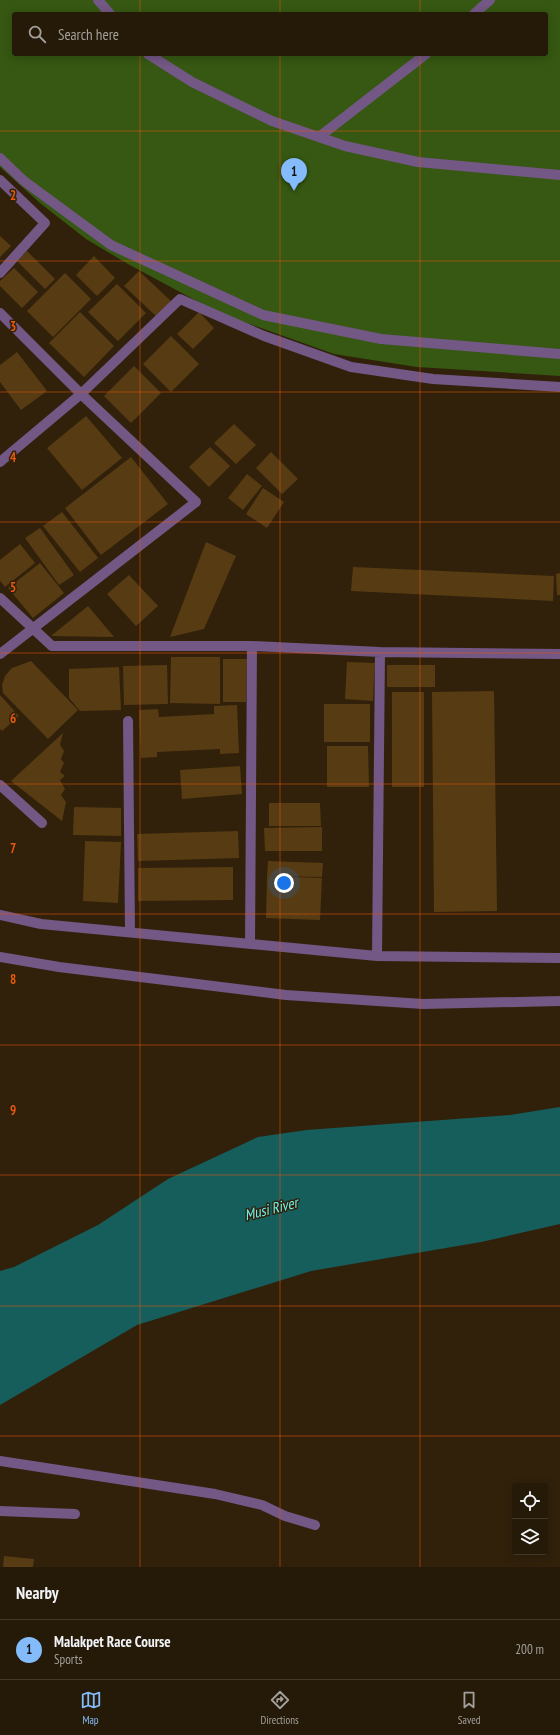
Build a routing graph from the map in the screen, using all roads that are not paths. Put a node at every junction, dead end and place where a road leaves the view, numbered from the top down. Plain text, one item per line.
1 (98, 0) edge
2 (490, 0) edge
3 (108, 12) edge
4 (476, 12) edge
5 (151, 56) edge
6 (423, 56) edge
7 (319, 137) junction
8 (0, 158) edge
9 (560, 175) edge
10 (0, 180) edge
11 (0, 273) edge
12 (0, 313) edge
13 (560, 354) edge
14 (560, 387) edge
15 (81, 394) junction
16 (0, 462) edge
17 (0, 598) edge
18 (32, 628) junction
19 (252, 646) junction
20 (380, 652) junction
21 (0, 654) edge
22 (560, 654) edge
23 (128, 721) dead end
24 (0, 785) edge
25 (42, 823) dead end
26 (0, 915) edge
27 (130, 932) junction
28 (250, 944) junction
29 (376, 956) junction
30 (0, 957) edge
31 (560, 958) edge
32 (560, 1002) edge
33 (0, 1461) edge
34 (0, 1511) edge
35 (75, 1514) dead end
36 (315, 1526) dead end

1 - 3 street
2 - 4 street
5 - 7 street
6 - 7 street
7 - 9 street
8 - 13 street
10 - 11 street
12 - 15 street
14 - 15 street
15 - 16 street
15 - 18 street
17 - 18 street
18 - 19 street
18 - 21 street
19 - 20 street
19 - 28 street
20 - 22 street
20 - 29 street
23 - 27 street
24 - 25 street
26 - 27 street
27 - 28 street
28 - 29 street
29 - 31 street
30 - 32 street
33 - 36 street
34 - 35 street

